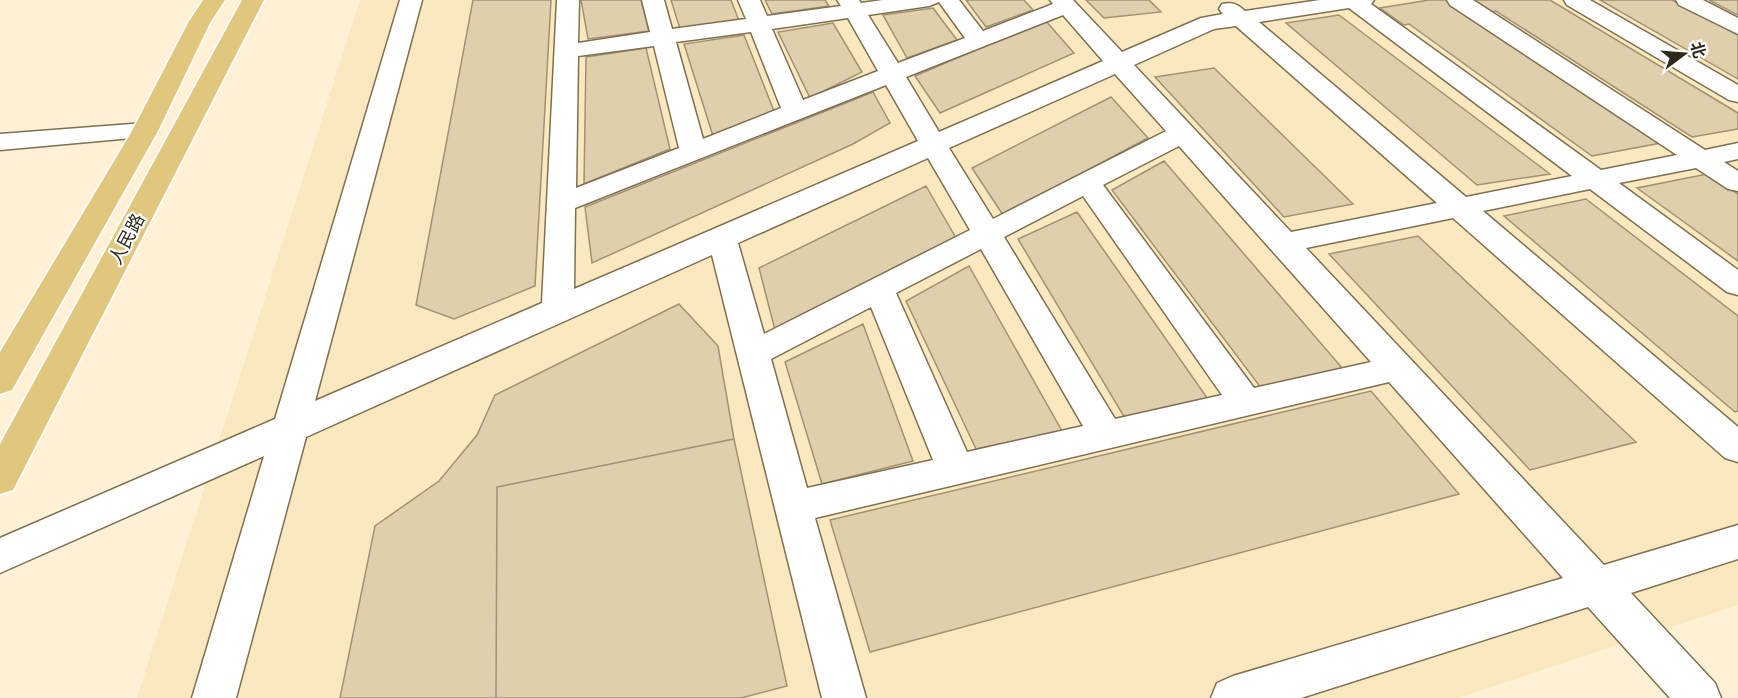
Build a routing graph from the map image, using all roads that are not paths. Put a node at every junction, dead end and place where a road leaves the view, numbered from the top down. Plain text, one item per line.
1 (214, 0) edge
2 (253, 0) edge
3 (411, 0) edge
4 (568, 0) edge
5 (653, 0) edge
6 (748, 0) edge
7 (929, 0) edge
8 (948, 0) edge
9 (1458, 0) edge
10 (1575, 0) edge
11 (1687, 0) edge
12 (1358, 1) edge
13 (1063, 3) edge
14 (851, 5) edge
15 (1230, 9) edge
16 (759, 24) junction
17 (1738, 27) edge
18 (663, 37) junction
19 (978, 40) junction
20 (567, 51) junction
21 (1118, 63) junction
22 (892, 74) junction
23 (1738, 95) edge
24 (795, 112) junction
25 (145, 131) junction
26 (1183, 133) junction
27 (0, 142) edge
28 (934, 144) junction
29 (1738, 151) edge
30 (693, 152) junction
31 (1701, 158) junction
32 (1595, 180) junction
33 (1087, 182) junction
34 (1738, 183) edge
35 (562, 203) junction
36 (1460, 207) junction
37 (987, 234) junction
38 (722, 238) junction
39 (1283, 243) junction
40 (1738, 285) edge
41 (879, 289) junction
42 (558, 310) junction
43 (753, 354) junction
44 (1398, 368) junction
45 (0, 381) edge
46 (1246, 403) junction
47 (289, 429) junction
48 (1106, 435) junction
49 (1738, 448) edge
50 (956, 470) junction
51 (0, 478) edge
52 (794, 507) junction
53 (1738, 542) edge
54 (0, 556) edge
55 (1596, 585) junction
56 (214, 698) edge
57 (844, 698) edge
58 (1233, 698) edge
59 (1700, 698) edge

1 - 25 main road, 人民路
2 - 51 main road, 人民路
3 - 47 street
4 - 20 street
5 - 18 street
6 - 16 street
7 - 14 street
8 - 19 street
9 - 31 street
10 - 23 street
11 - 17 street
12 - 15 street
12 - 32 street
13 - 19 street
13 - 21 street
14 - 16 street
14 - 22 street
15 - 21 street
15 - 36 street
16 - 18 street
16 - 24 street
18 - 20 street
18 - 30 street
19 - 22 street
20 - 35 street
21 - 26 street
21 - 28 street
22 - 24 street
22 - 28 street
24 - 30 street
25 - 27 street
25 - 45 main road, 人民路
26 - 33 street
26 - 39 street
28 - 37 street
28 - 38 street
29 - 31 street
30 - 35 street
31 - 32 street
31 - 34 street
32 - 36 street
32 - 40 street
33 - 37 street
33 - 46 street
35 - 42 street
36 - 39 street
36 - 49 street
37 - 41 street
37 - 48 street
38 - 42 street
38 - 43 street
39 - 44 street
41 - 43 street
41 - 50 street
42 - 47 street
43 - 52 street
44 - 46 street
44 - 55 street
46 - 48 street
47 - 54 street
47 - 56 street
48 - 50 street
50 - 52 street
52 - 57 street
53 - 55 street
55 - 58 street
55 - 59 street

